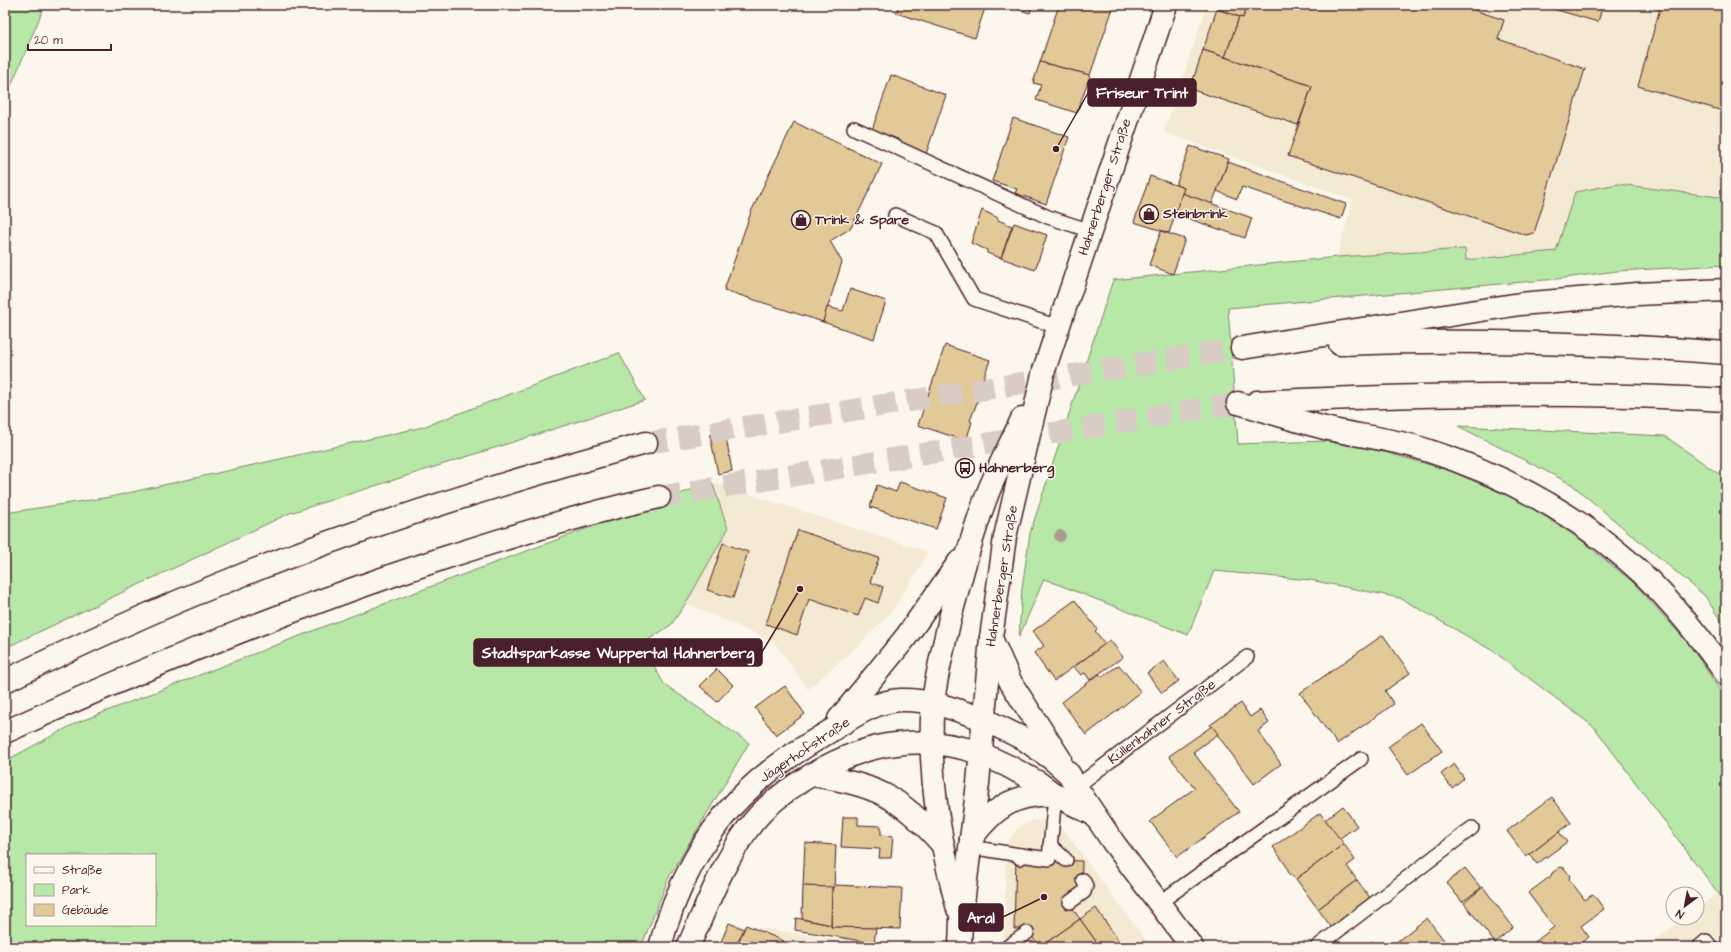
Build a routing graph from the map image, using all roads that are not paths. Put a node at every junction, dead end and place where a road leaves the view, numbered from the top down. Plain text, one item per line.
1 (1166, 5) edge
2 (854, 128) dead end
3 (895, 215) dead end
4 (1091, 231) junction
5 (1726, 290) edge
6 (1058, 327) junction
7 (1726, 353) edge
8 (1044, 370) junction
9 (1726, 400) edge
10 (646, 443) tunnel mouth
11 (659, 496) tunnel mouth
12 (972, 543) junction
13 (991, 638) junction
14 (1247, 657) dead end
15 (1726, 674) edge
16 (5, 681) edge
17 (933, 703) junction
18 (983, 719) junction
19 (5, 732) edge
20 (826, 734) junction
21 (932, 742) junction
22 (980, 753) junction
23 (1361, 759) dead end
24 (812, 775) junction
25 (1072, 781) junction
26 (1055, 795) junction
27 (1094, 814) junction
28 (1472, 828) dead end
29 (971, 843) junction
30 (942, 844) junction
31 (1050, 845) junction
32 (1066, 860) dead end
33 (1083, 880) dead end
34 (1070, 902) dead end
35 (1159, 903) junction
36 (961, 920) junction
37 (660, 947) edge
38 (688, 947) edge
39 (960, 947) edge
40 (1192, 947) edge
41 (1317, 947) edge
42 (1699, 947) edge
43 (1711, 947) edge

1 - 4 main road, Hahnerberger Straße
2 - 4 lane
3 - 6 lane
4 - 6 main road, Hahnerberger Straße
5 - 7 main road
6 - 8 main road, Hahnerberger Straße
8 - 12 main road, Hahnerberger Straße
8 - 13 main road, Hahnerberger Straße
9 - 15 main road
10 - 16 main road
11 - 19 main road
12 - 17 main road, Hahnerberger Straße
12 - 20 main road
13 - 18 main road, Hahnerberger Straße
13 - 25 main road
14 - 25 lane, Küllenhahner Straße
17 - 18 main road, Jägerhofstraße
17 - 20 main road, Jägerhofstraße
17 - 21 main road, Hahnerberger Straße
18 - 22 main road, Hahnerberger Straße
18 - 25 main road, Jägerhofstraße
20 - 37 main road, Jägerhofstraße
21 - 22 main road, Jägerhofstraße
21 - 24 main road, Jägerhofstraße
21 - 30 main road, Hahnerberger Straße
22 - 26 main road, Jägerhofstraße
22 - 29 main road, Hahnerberger Straße
23 - 35 lane
24 - 30 main road
24 - 38 main road, Jägerhofstraße
25 - 27 main road
26 - 27 main road, Jägerhofstraße
26 - 29 main road
26 - 31 lane
27 - 35 main road
28 - 41 lane
29 - 31 lane
29 - 36 main road, Hahnerberger Straße
30 - 36 main road, Hahnerberger Straße
31 - 32 lane
33 - 34 lane
35 - 40 main road
36 - 39 main road
42 - 43 lane

